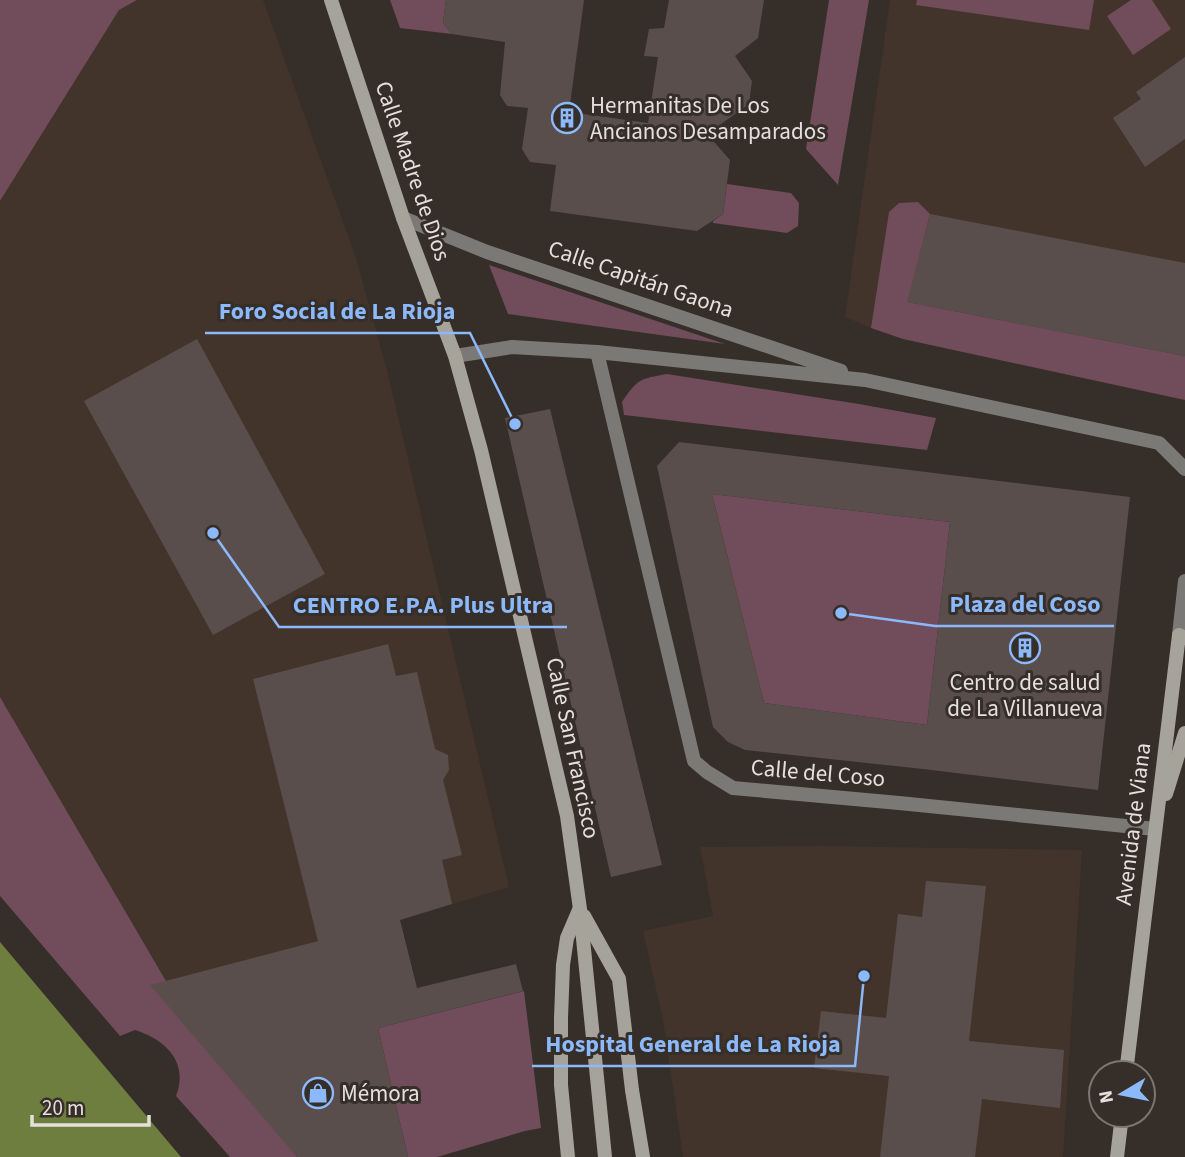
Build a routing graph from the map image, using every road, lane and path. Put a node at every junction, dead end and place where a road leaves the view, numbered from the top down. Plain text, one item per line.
1 (331, 0) edge
2 (403, 218) junction
3 (597, 352) junction
4 (455, 356) junction
5 (865, 380) junction
6 (1185, 469) edge
7 (1185, 581) edge
8 (1182, 637) edge
9 (1185, 733) edge
10 (1155, 829) junction
11 (580, 909) junction
12 (1128, 1059) edge
13 (1120, 1129) edge
14 (568, 1157) edge
15 (605, 1157) edge
16 (643, 1157) edge
17 (1117, 1157) edge

1 - 2 main road, Calle Madre de Dios
2 - 4 main road, Calle Madre de Dios
2 - 5 street, Calle Capitán Gaona
3 - 4 street, Calle Capitán Gaona
3 - 5 street, Calle Capitán Gaona
3 - 10 street, Calle del Coso
4 - 11 main road, Calle San Francisco
5 - 6 street, Calle Capitán Gaona
7 - 8 street, Avenida de Viana
8 - 10 main road, Avenida de Viana
9 - 10 main road
10 - 12 main road, Avenida de Viana
11 - 14 main road
11 - 15 main road, Calle San Francisco
11 - 16 main road
13 - 17 main road

